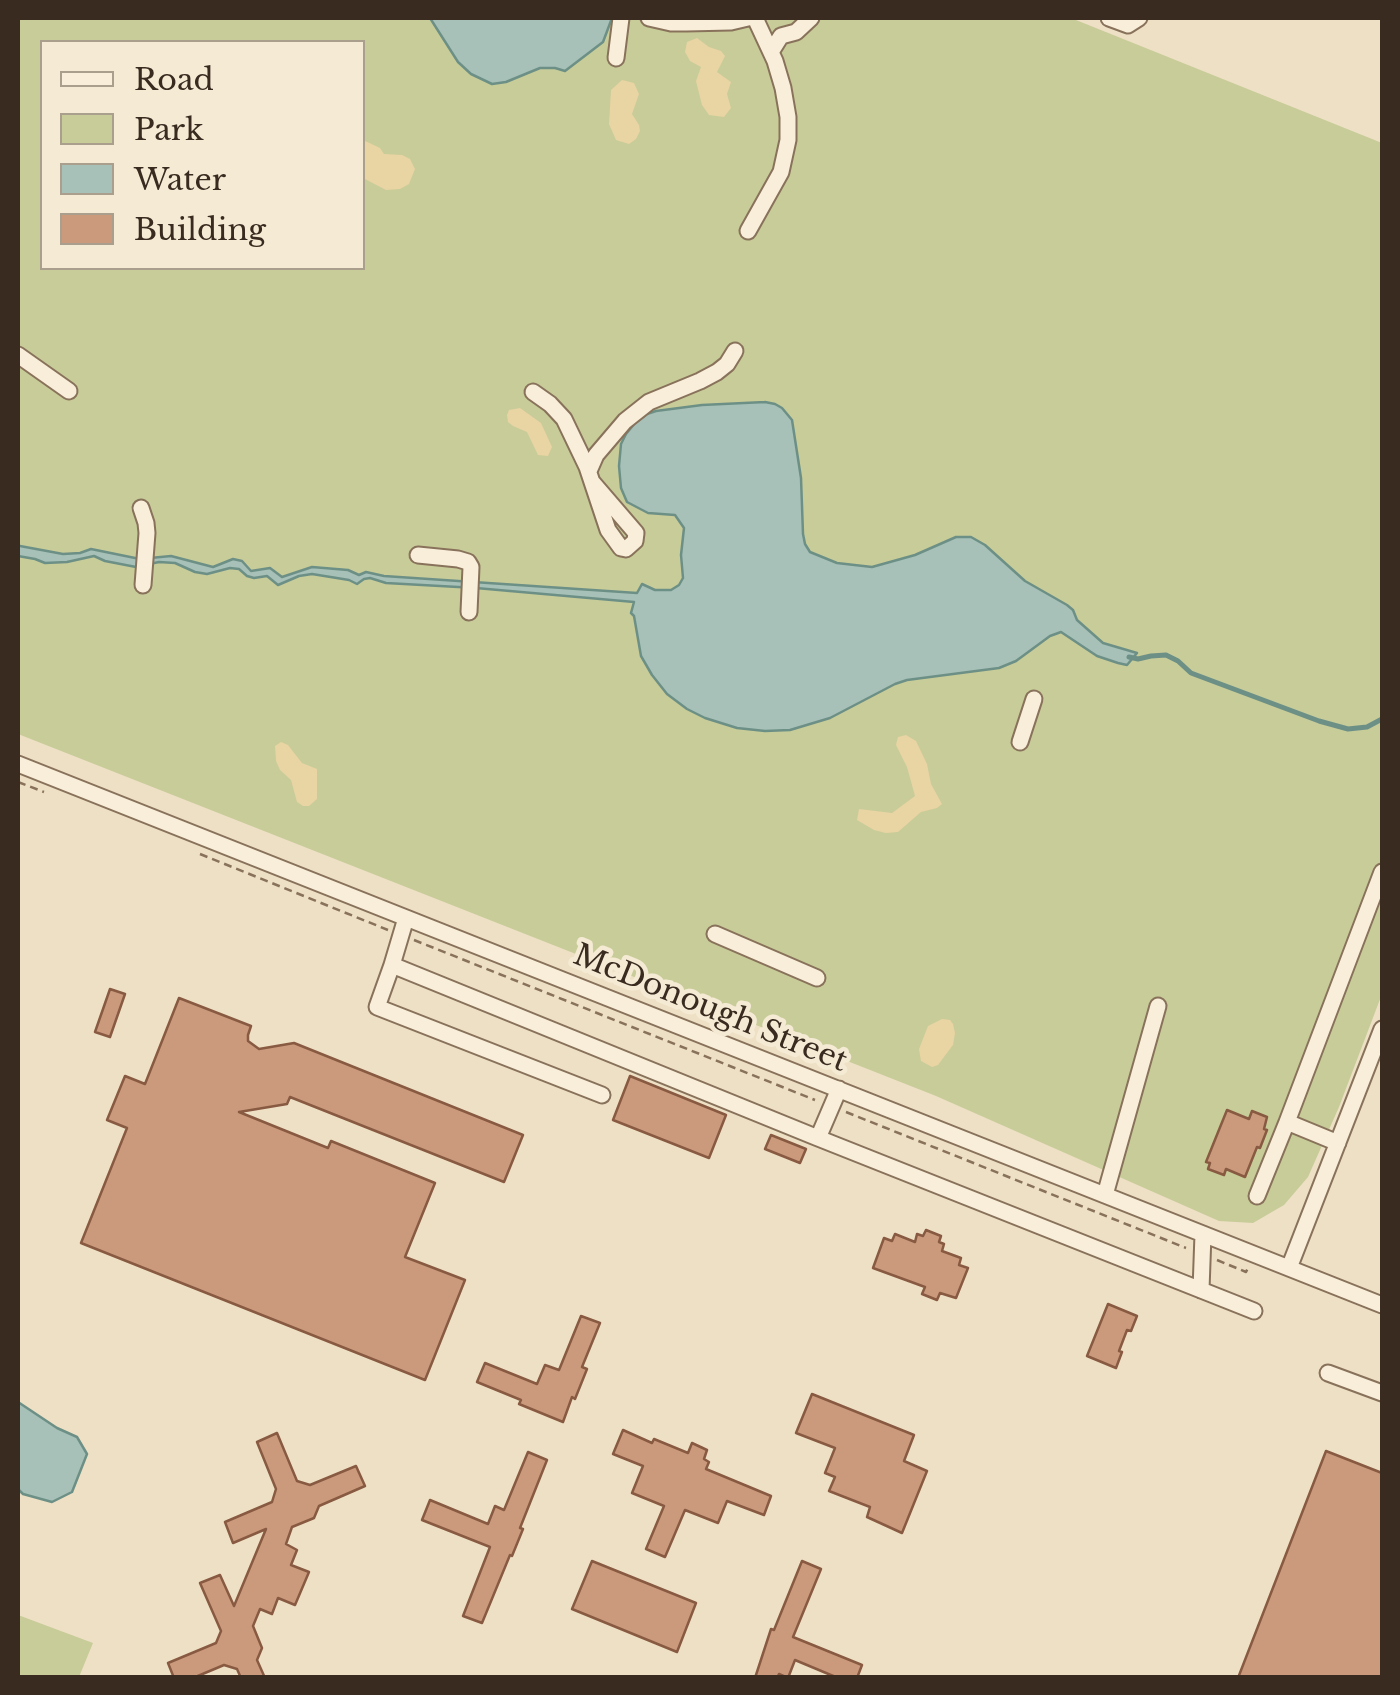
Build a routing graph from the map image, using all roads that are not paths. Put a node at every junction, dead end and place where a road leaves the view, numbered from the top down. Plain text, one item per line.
1 (621, 18) edge
2 (649, 18) edge
3 (811, 18) edge
4 (1109, 18) edge
5 (1139, 18) edge
6 (753, 23) edge
7 (781, 36) junction
8 (771, 52) junction
9 (616, 58) dead end
10 (748, 231) dead end
11 (735, 352) dead end
12 (18, 355) edge
13 (69, 391) dead end
14 (534, 392) dead end
15 (141, 508) dead end
16 (418, 555) dead end
17 (144, 578) dead end
18 (469, 605) dead end
19 (1034, 699) dead end
20 (1020, 742) dead end
21 (18, 764) edge
22 (1382, 872) edge
23 (406, 918) junction
24 (716, 934) dead end
25 (392, 965) junction
26 (816, 978) dead end
27 (1158, 1006) dead end
28 (1382, 1028) edge
29 (839, 1089) junction
30 (602, 1095) dead end
31 (1288, 1122) junction
32 (818, 1138) junction
33 (1338, 1143) junction
34 (1105, 1195) junction
35 (1257, 1196) dead end
36 (1203, 1234) junction
37 (1289, 1268) junction
38 (1201, 1290) junction
39 (1382, 1305) edge
40 (1254, 1311) dead end
41 (1328, 1373) dead end
42 (1382, 1393) edge

1 - 9 street
2 - 6 street
3 - 7 street
4 - 5 street
6 - 7 street
6 - 8 street
7 - 8 street
8 - 10 street
11 - 14 street
12 - 13 street
15 - 17 street
16 - 18 street
19 - 20 street
21 - 23 street, McDonough Street
22 - 31 street
23 - 25 street
23 - 29 street, McDonough Street
24 - 26 street
25 - 30 street
25 - 32 street
27 - 34 street
28 - 33 street
29 - 32 street
29 - 34 street, McDonough Street
31 - 33 street
31 - 35 street
32 - 38 street
33 - 37 street
34 - 36 street, McDonough Street
36 - 37 street, McDonough Street
36 - 38 street
37 - 39 street, McDonough Street
38 - 40 street
41 - 42 street

